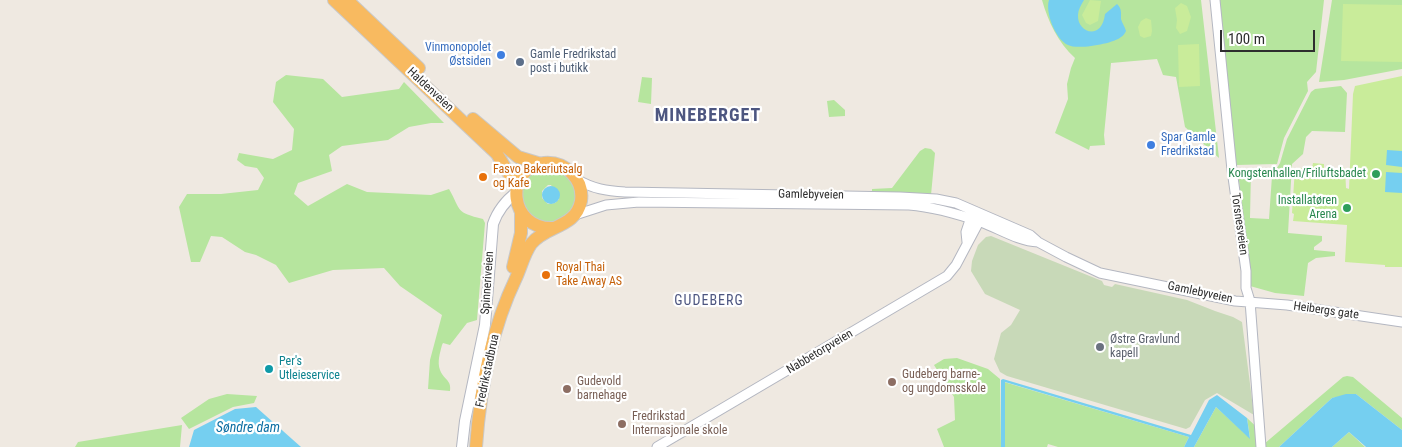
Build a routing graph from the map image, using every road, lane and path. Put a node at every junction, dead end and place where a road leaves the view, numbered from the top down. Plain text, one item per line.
1 (334, 0) edge
2 (347, 0) edge
3 (1215, 0) edge
4 (541, 164) junction
5 (576, 179) junction
6 (517, 190) junction
7 (502, 209) junction
8 (520, 211) junction
9 (575, 215) junction
10 (978, 218) junction
11 (553, 228) junction
12 (509, 293) junction
13 (1250, 301) junction
14 (1402, 322) edge
15 (462, 447) edge
16 (476, 447) edge
17 (658, 447) edge
18 (1261, 447) edge

1 - 6 highway, Haldenveien
2 - 4 highway, Haldenveien
3 - 13 street, Torsnesveien
4 - 5 highway
4 - 6 highway
5 - 9 highway
5 - 10 street, Gamlebyveien
6 - 7 main road, Spinneriveien
6 - 8 highway
7 - 8 main road
7 - 15 main road, Spinneriveien
8 - 11 highway
8 - 12 highway
9 - 10 street, Gamlebyveien
9 - 11 highway
10 - 13 street, Gamlebyveien
10 - 17 street, Nabbetorpveien
11 - 12 highway
12 - 16 highway, Fredrikstadbrua
13 - 14 street, Heibergs gate
13 - 18 street, Torsnesveien

